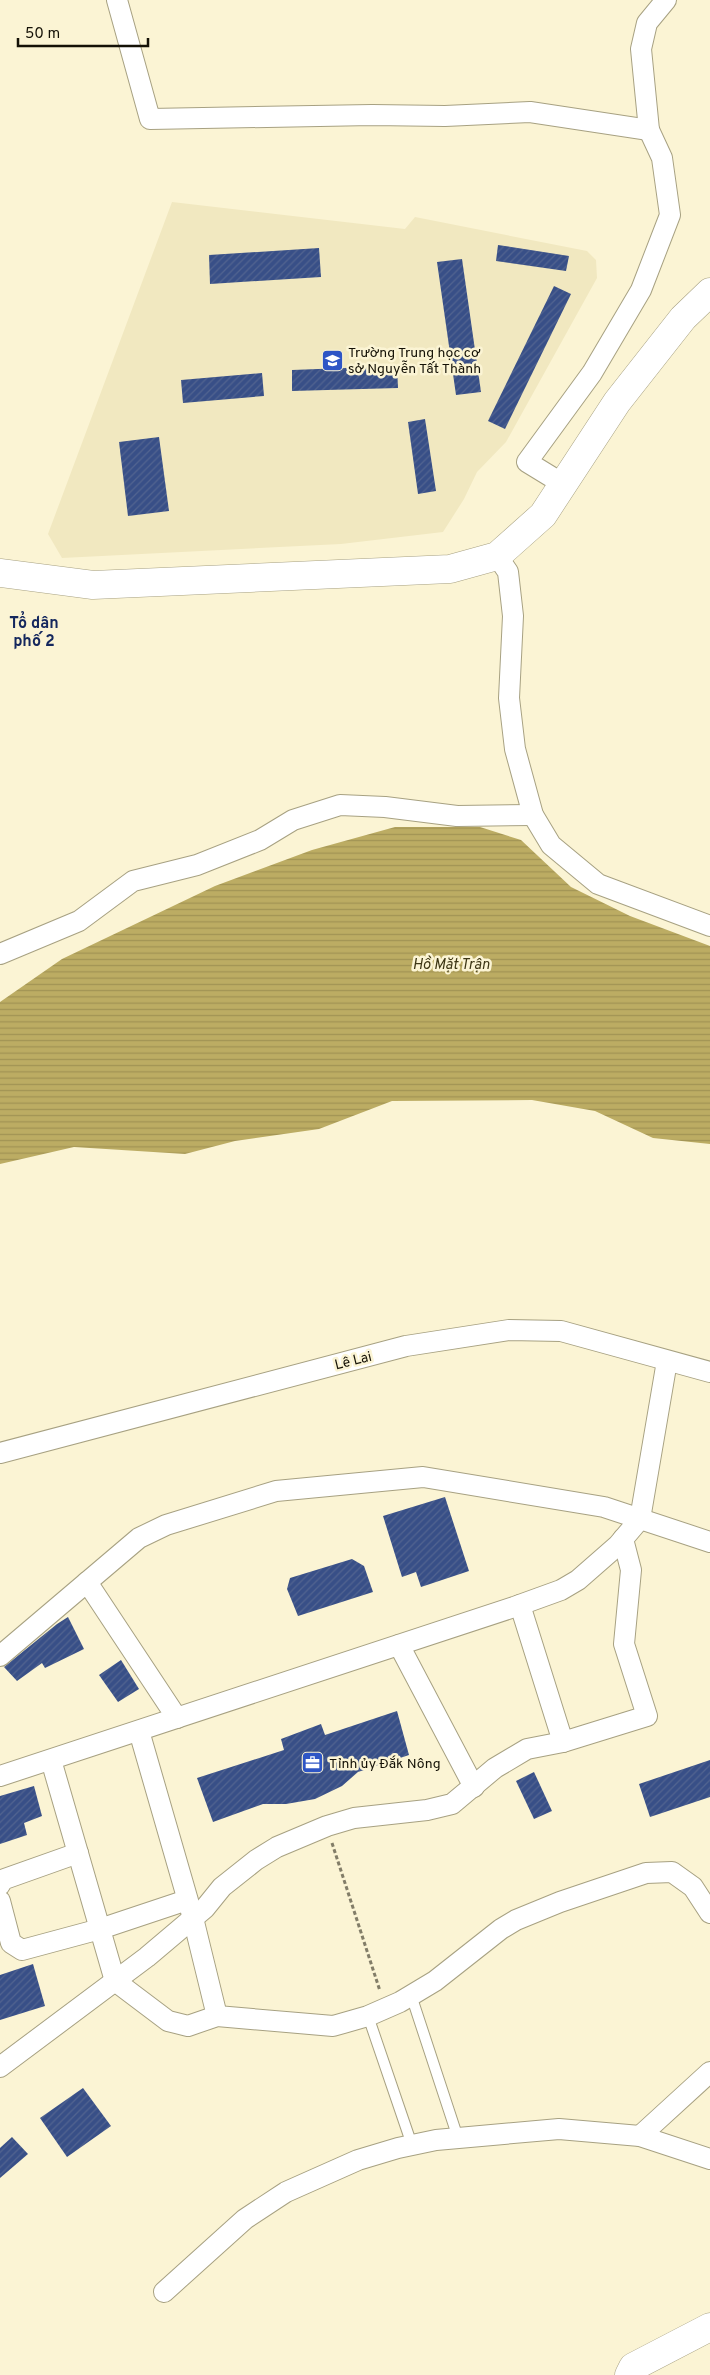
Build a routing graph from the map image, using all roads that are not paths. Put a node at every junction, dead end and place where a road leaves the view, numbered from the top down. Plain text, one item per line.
1 (117, 0) edge
2 (666, 0) edge
3 (649, 130) junction
4 (710, 292) edge
5 (563, 484) junction
6 (497, 556) junction
7 (0, 574) edge
8 (533, 815) junction
9 (710, 926) edge
10 (0, 954) edge
11 (667, 1361) junction
12 (710, 1372) edge
13 (0, 1453) edge
14 (640, 1519) junction
15 (623, 1539) junction
16 (710, 1542) edge
17 (87, 1582) junction
18 (520, 1605) junction
19 (399, 1645) junction
20 (0, 1656) edge
21 (177, 1718) junction
22 (138, 1731) junction
23 (563, 1742) junction
24 (51, 1760) junction
25 (0, 1776) edge
26 (474, 1787) junction
27 (78, 1853) junction
28 (0, 1885) edge
29 (0, 1901) edge
30 (190, 1909) junction
31 (710, 1913) edge
32 (100, 1928) junction
33 (115, 1981) junction
34 (411, 1995) junction
35 (377, 2012) junction
36 (217, 2016) junction
37 (0, 2067) edge
38 (710, 2072) edge
39 (640, 2136) junction
40 (458, 2138) junction
41 (412, 2146) junction
42 (710, 2159) edge
43 (164, 2292) dead end
44 (710, 2327) edge
45 (629, 2375) edge

1 - 3 street
2 - 3 street
3 - 5 street
4 - 5 main road
5 - 6 main road
6 - 7 main road
6 - 8 street
8 - 9 street
8 - 10 street
11 - 12 street, Lê Lai
11 - 13 street, Lê Lai
11 - 14 street
14 - 15 street
14 - 16 street
14 - 17 street
15 - 18 street
15 - 23 street
17 - 20 street
17 - 21 street
18 - 19 street
18 - 23 street
19 - 21 street
19 - 26 street
21 - 22 street
22 - 24 street
22 - 30 street
23 - 26 street
24 - 25 street
24 - 27 street
26 - 30 street
27 - 28 street
27 - 32 street
29 - 32 street
30 - 32 street
30 - 33 street
30 - 36 street
31 - 34 street
32 - 33 street
33 - 36 street
33 - 37 street
34 - 35 street
34 - 40 lane
35 - 36 street
35 - 41 lane
38 - 39 street
39 - 40 street
39 - 42 street
40 - 41 street
41 - 43 street
44 - 45 main road

